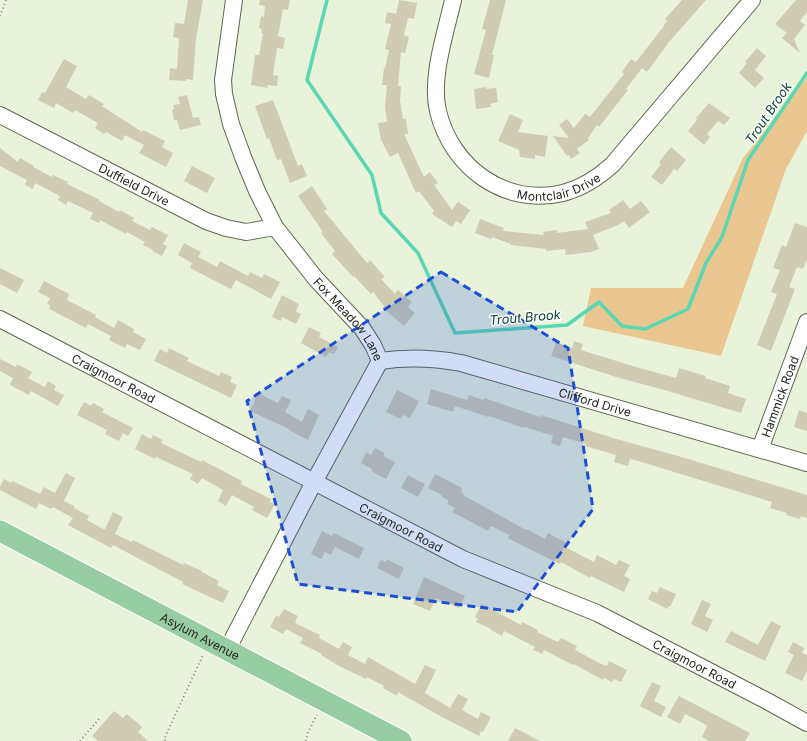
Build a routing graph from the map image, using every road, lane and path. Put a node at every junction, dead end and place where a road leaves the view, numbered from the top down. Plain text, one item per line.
1 (6, 0) edge
2 (234, 0) edge
3 (453, 0) edge
4 (752, 0) edge
5 (0, 16) edge
6 (0, 115) edge
7 (275, 227) junction
8 (0, 319) edge
9 (807, 322) edge
10 (380, 361) junction
11 (760, 449) junction
12 (807, 463) edge
13 (314, 482) junction
14 (0, 531) edge
15 (218, 646) junction
16 (324, 701) junction
17 (99, 718) dead end
18 (807, 723) edge
19 (80, 741) edge
20 (165, 741) edge
21 (306, 741) edge
22 (401, 741) edge

1 - 5 path
2 - 7 street, Fox Meadow Lane
3 - 4 street, Montclair Drive
6 - 7 street, Duffield Drive
7 - 10 street, Fox Meadow Lane
8 - 13 street, Craigmoor Road
9 - 11 street, Hammick Road
10 - 11 street, Clifford Drive
10 - 13 street, Fox Meadow Lane
11 - 12 street, Clifford Drive
13 - 15 street, Fox Meadow Lane
13 - 18 street, Craigmoor Road
14 - 15 main road, Asylum Avenue
15 - 16 main road, Asylum Avenue
15 - 20 path
16 - 21 path
16 - 22 main road, Asylum Avenue
17 - 19 path

